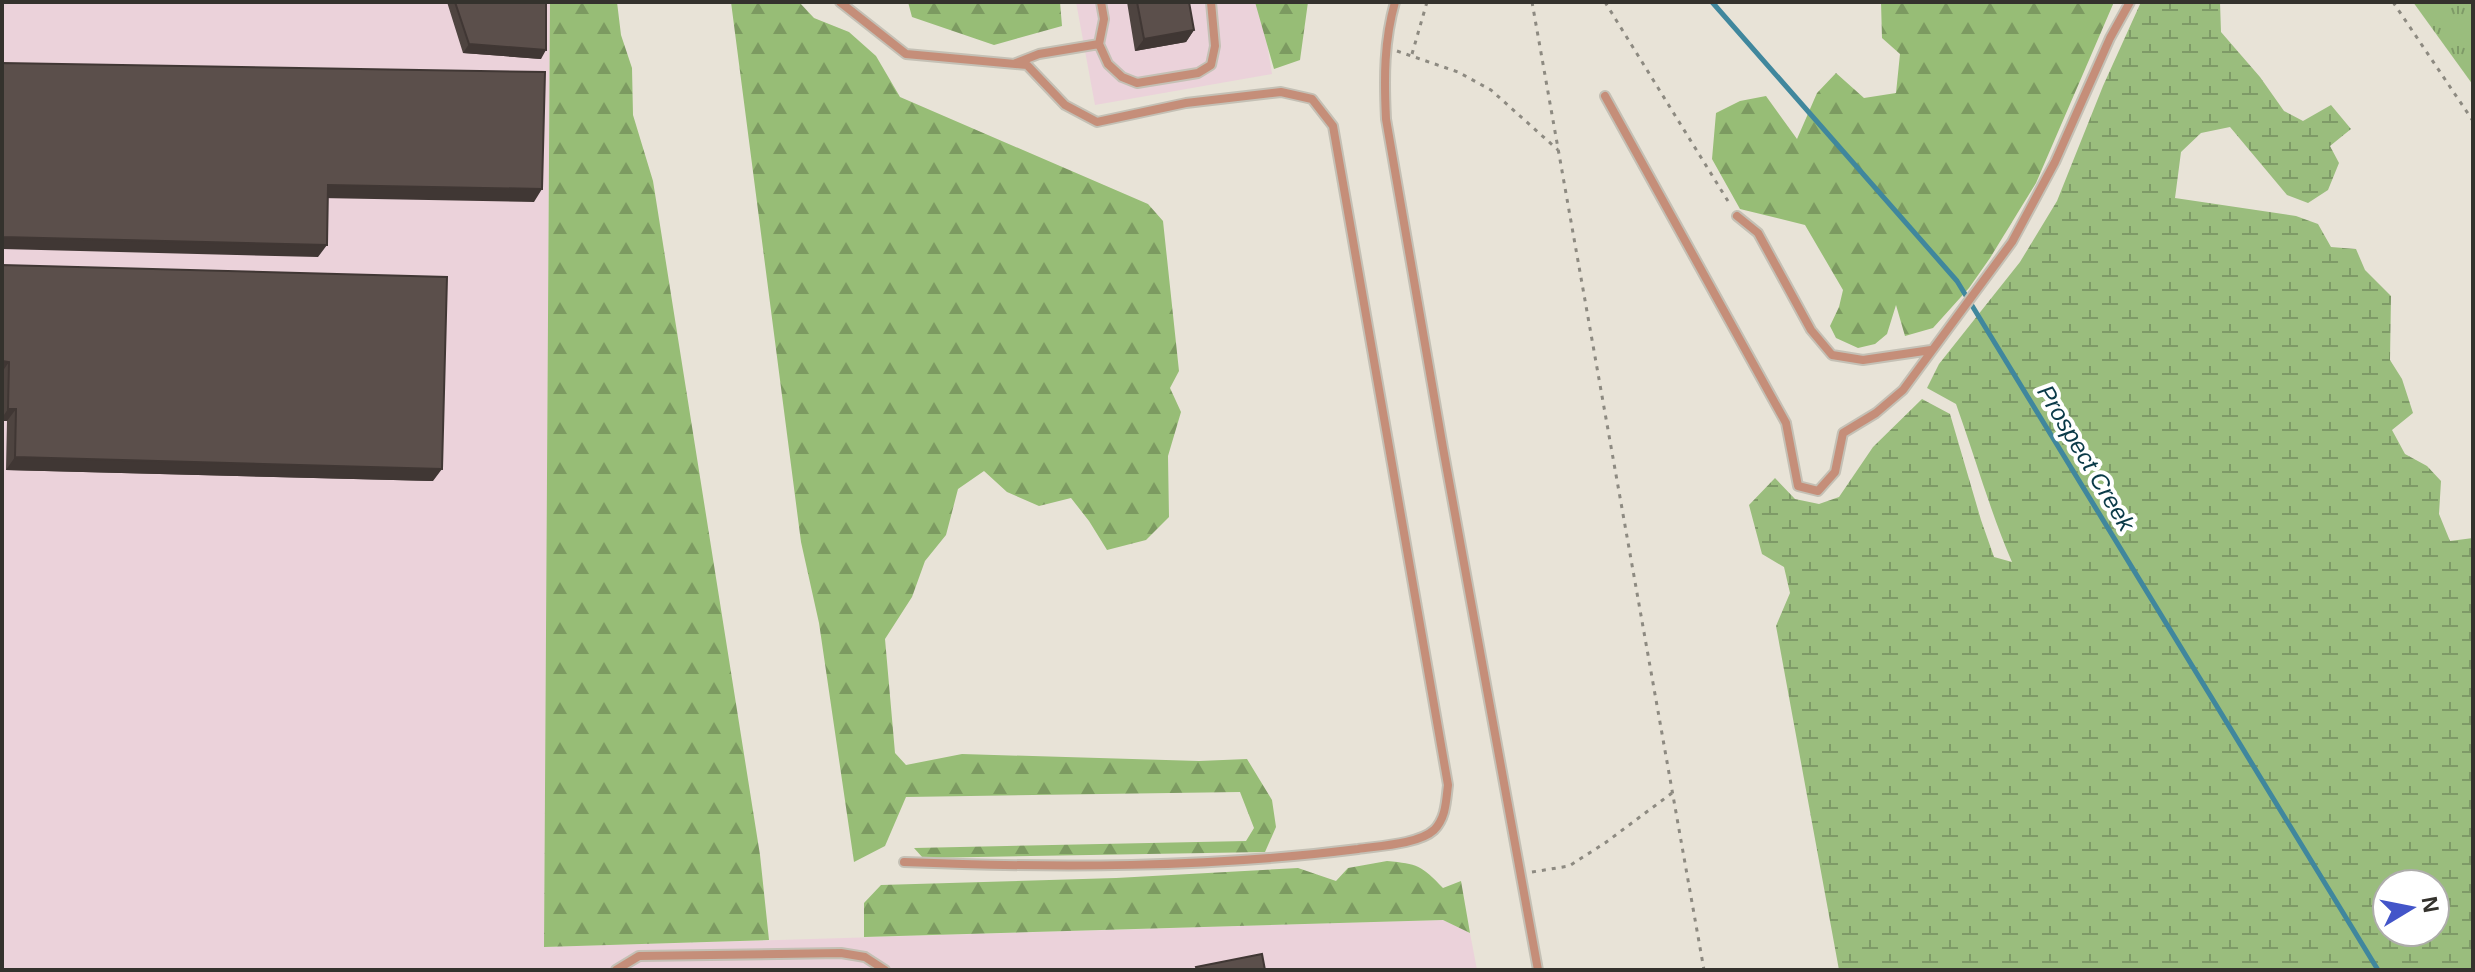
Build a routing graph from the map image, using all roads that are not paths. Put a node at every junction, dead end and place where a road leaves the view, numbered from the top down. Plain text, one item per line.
1 (840, 2) edge
2 (1101, 2) edge
3 (1211, 2) edge
4 (1395, 2) edge
5 (2130, 2) edge
6 (1099, 44) junction
7 (1012, 64) junction
8 (1605, 96) dead end
9 (1737, 216) road end
10 (1931, 350) junction
11 (904, 862) dead end
12 (616, 970) edge
13 (885, 970) edge
14 (1538, 970) edge

1 - 7 lane
2 - 6 lane
3 - 6 lane
4 - 14 lane
5 - 10 lane
6 - 7 lane
7 - 11 lane
8 - 10 lane
9 - 10 lane
12 - 13 lane

